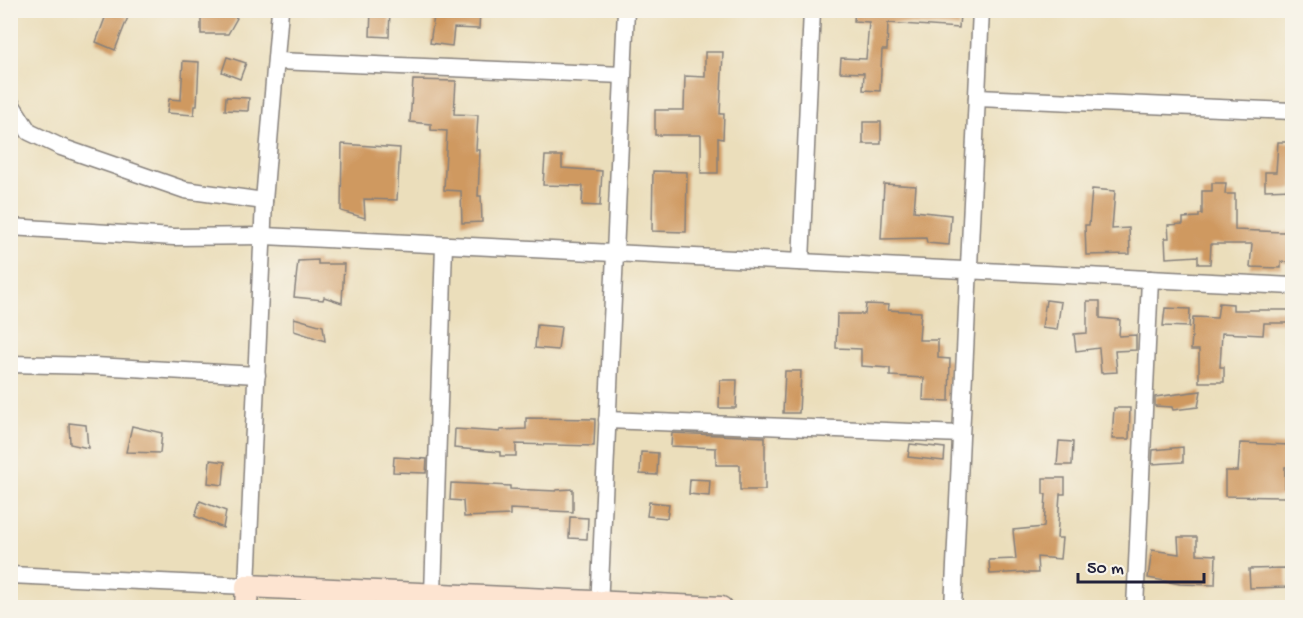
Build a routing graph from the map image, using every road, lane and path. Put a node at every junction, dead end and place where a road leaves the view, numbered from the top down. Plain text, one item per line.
1 (280, 10) edge
2 (627, 10) edge
3 (812, 10) edge
4 (981, 10) edge
5 (277, 61) junction
6 (623, 75) junction
7 (977, 98) junction
8 (10, 102) edge
9 (1293, 111) edge
10 (264, 201) junction
11 (12, 228) edge
12 (264, 236) junction
13 (444, 245) junction
14 (615, 253) junction
15 (801, 262) junction
16 (969, 270) junction
17 (1150, 279) junction
18 (1293, 286) edge
19 (10, 364) edge
20 (257, 375) junction
21 (607, 420) junction
22 (961, 434) junction
23 (10, 575) edge
24 (433, 594) junction
25 (247, 597) edge
26 (599, 605) edge
27 (721, 608) edge
28 (953, 608) edge
29 (1135, 608) edge

1 - 5 street
2 - 6 street
3 - 15 street
4 - 7 street
5 - 6 street
5 - 10 street
6 - 14 street
7 - 9 street
7 - 16 street
8 - 10 street
10 - 12 street
11 - 12 street
12 - 13 street
12 - 20 street
13 - 14 street
13 - 24 street
14 - 15 street
14 - 21 street
15 - 16 street
16 - 17 street
16 - 22 street
17 - 18 street
17 - 29 street
19 - 20 street
20 - 25 street
21 - 22 street
21 - 26 street
22 - 28 street
23 - 25 street
24 - 25 street
24 - 26 street
26 - 27 street

